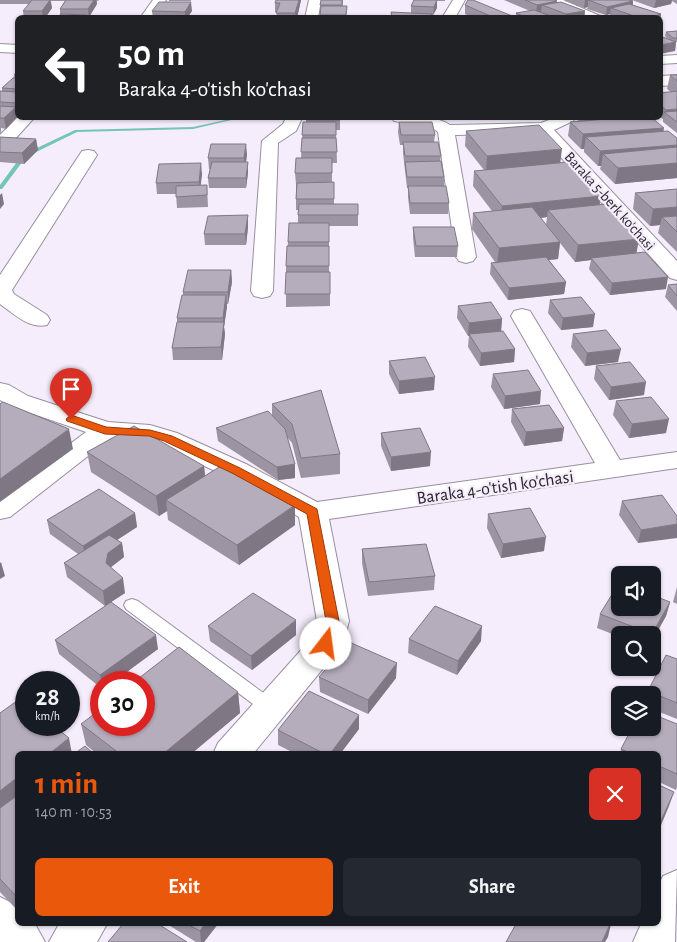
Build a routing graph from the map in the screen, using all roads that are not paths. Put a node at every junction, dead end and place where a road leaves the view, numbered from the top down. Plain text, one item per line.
1 (160, 0) edge
2 (315, 0) edge
3 (459, 0) edge
4 (551, 0) edge
5 (148, 15) edge
6 (312, 15) edge
7 (450, 15) edge
8 (591, 15) edge
9 (0, 48) edge
10 (15, 49) edge
11 (663, 60) edge
12 (677, 60) edge
13 (677, 80) edge
14 (663, 81) edge
15 (24, 120) edge
16 (293, 120) edge
17 (414, 120) edge
18 (551, 122) edge
19 (446, 130) junction
20 (0, 145) edge
21 (88, 154) dead end
22 (466, 257) dead end
23 (677, 274) edge
24 (1, 290) edge
25 (262, 291) dead end
26 (522, 316) dead end
27 (39, 320) dead end
28 (0, 390) edge
29 (105, 430) junction
30 (677, 460) edge
31 (613, 470) junction
32 (0, 510) edge
33 (313, 512) junction
34 (132, 605) dead end
35 (270, 708) junction
36 (234, 751) edge
37 (677, 889) edge
38 (0, 917) edge
39 (84, 926) edge
40 (661, 926) edge
41 (661, 926) edge
42 (24, 942) edge
43 (70, 942) edge
44 (654, 942) edge

1 - 5 street
2 - 6 street
3 - 7 street
4 - 8 street
9 - 10 street
11 - 12 street
13 - 14 street
15 - 20 street
16 - 25 street
17 - 19 street
18 - 19 street
18 - 23 street, Baraka 5-berk ko'chasi
19 - 22 street
21 - 24 street
24 - 27 street
26 - 31 street
28 - 29 street
29 - 32 street
29 - 33 street
30 - 31 street, Baraka 4-o'tish ko'chasi
31 - 33 street, Baraka 4-o'tish ko'chasi
33 - 35 street
34 - 35 lane
35 - 36 street
37 - 40 street
38 - 42 street
39 - 43 street
41 - 44 street

